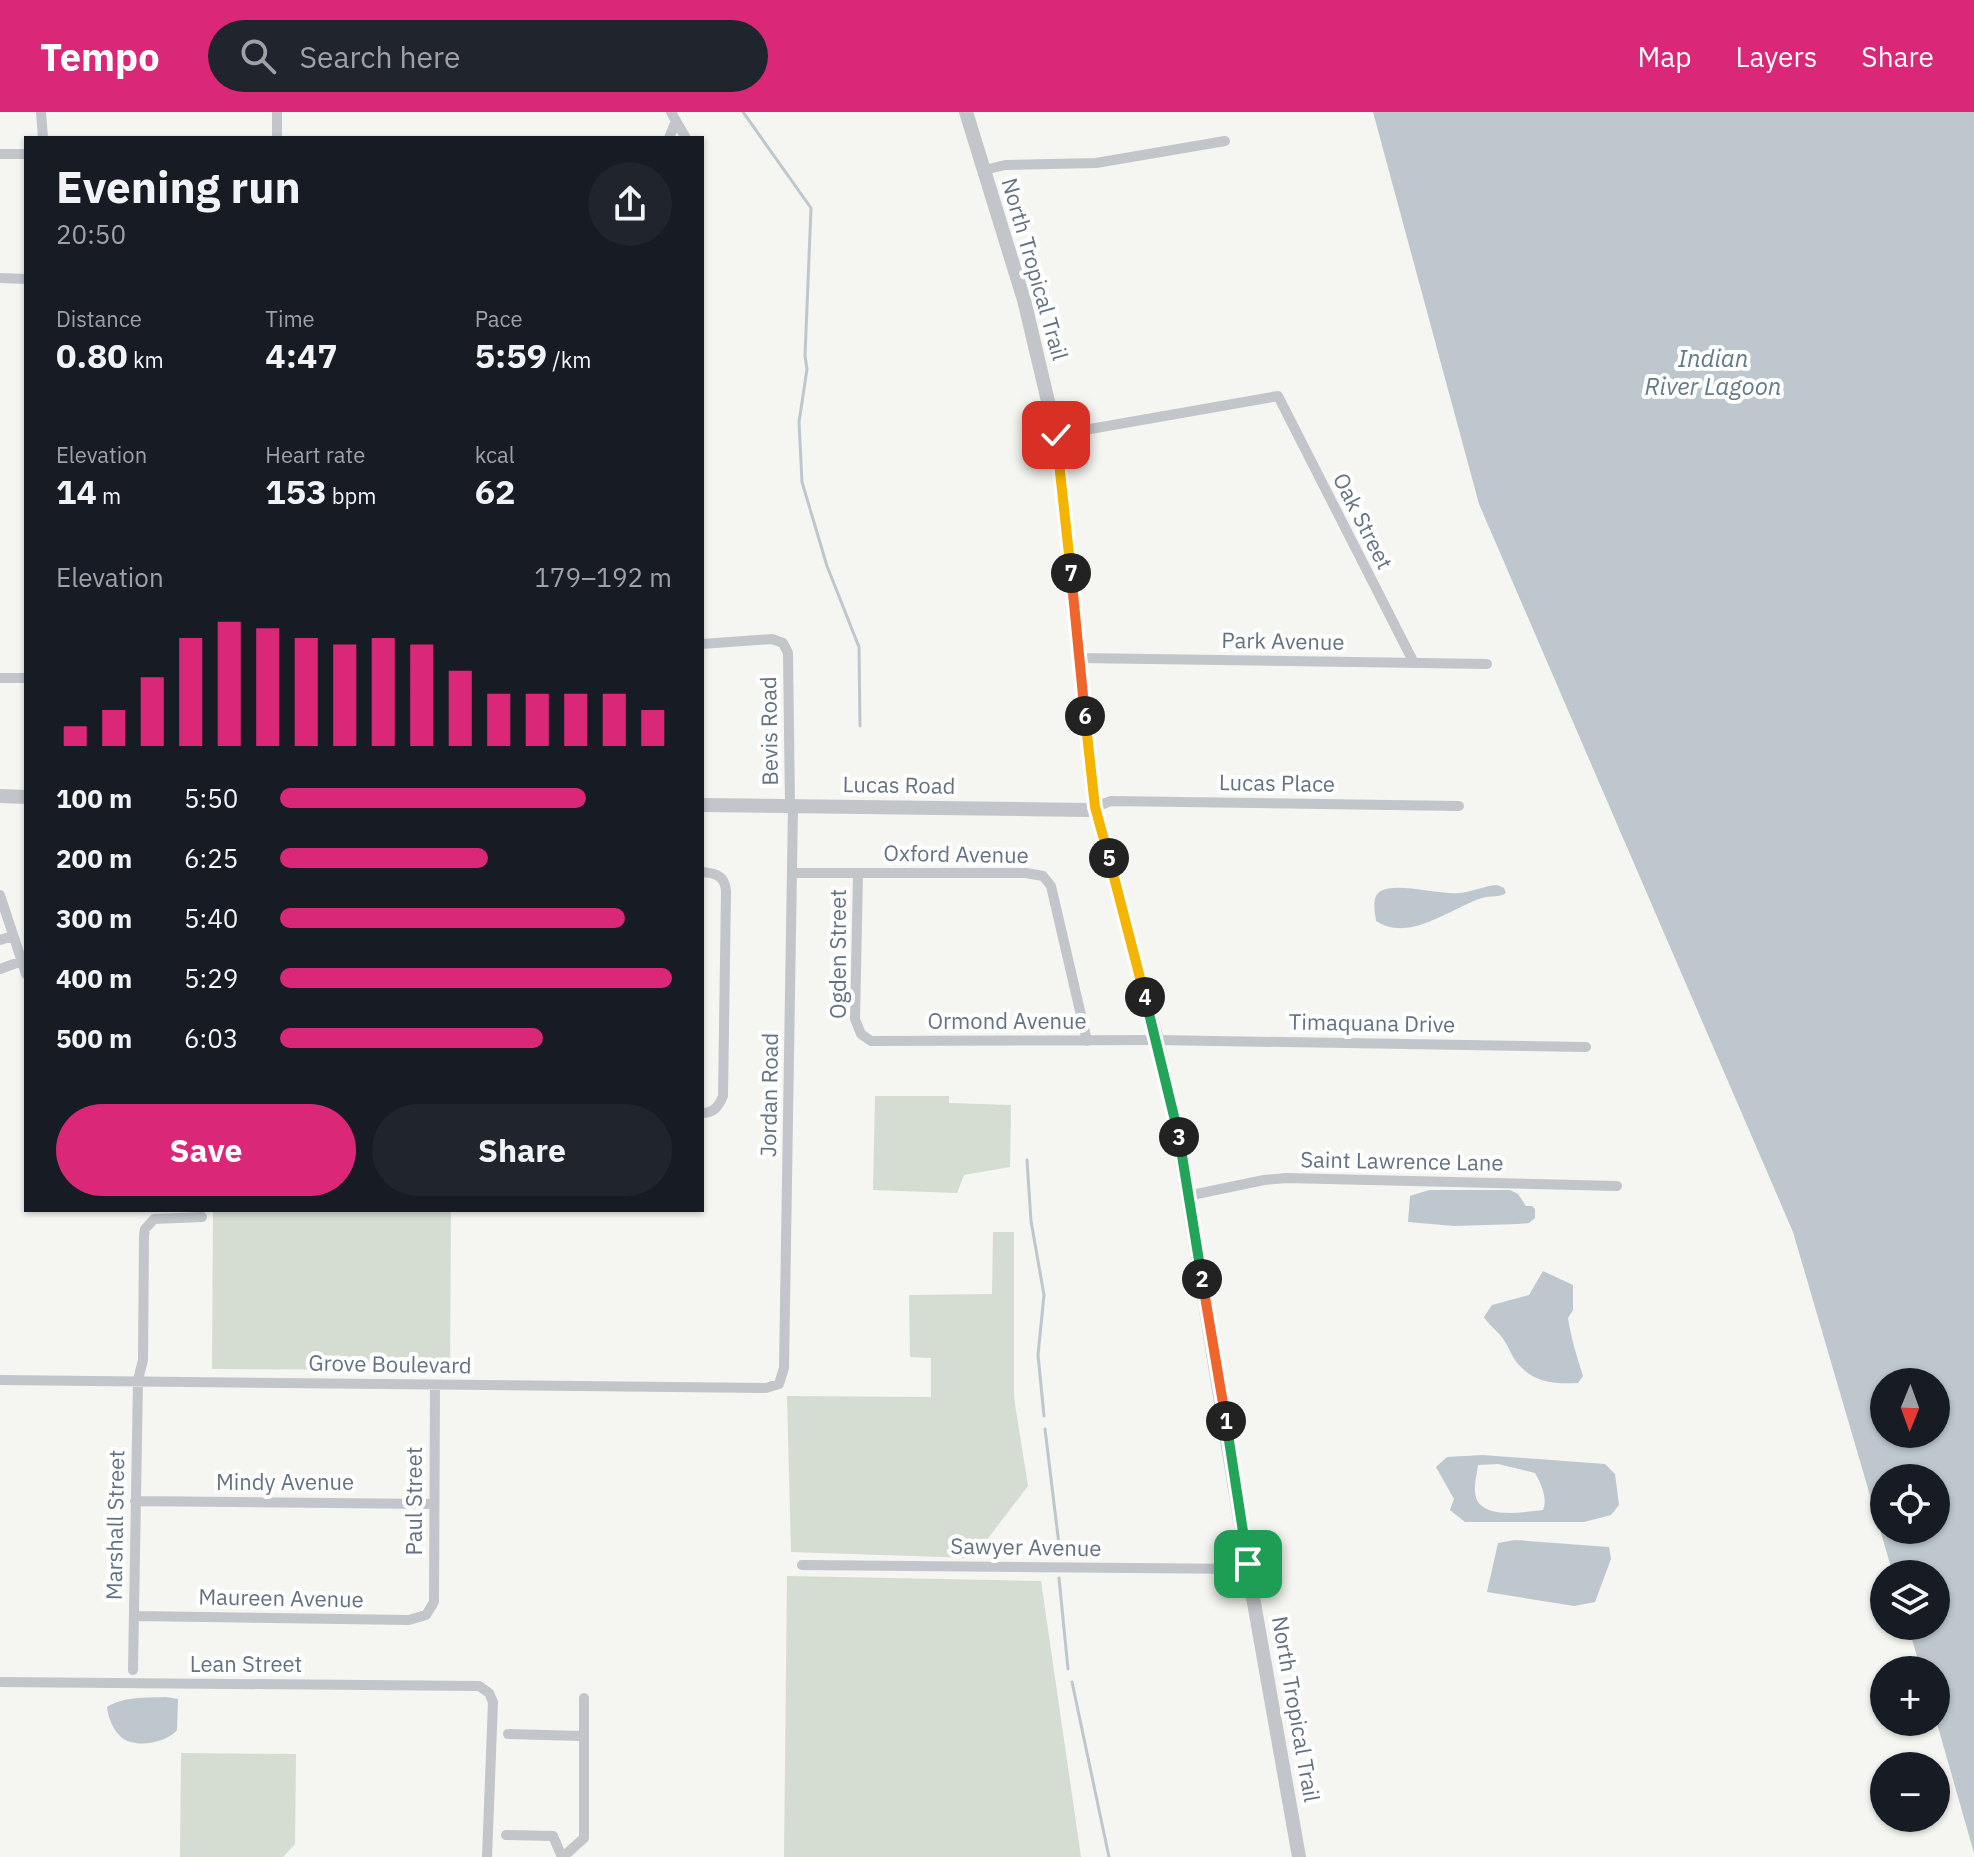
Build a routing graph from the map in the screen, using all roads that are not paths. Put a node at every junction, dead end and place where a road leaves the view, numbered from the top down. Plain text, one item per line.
1 (41, 112) edge
2 (277, 112) edge
3 (966, 112) edge
4 (674, 116) edge
5 (43, 136) edge
6 (277, 136) edge
7 (669, 136) edge
8 (685, 136) edge
9 (1225, 141) dead end
10 (0, 154) edge
11 (24, 154) edge
12 (984, 170) junction
13 (0, 278) edge
14 (24, 279) edge
15 (1056, 435) junction
16 (704, 644) edge
17 (1079, 658) junction
18 (1414, 663) junction
19 (1487, 664) dead end
20 (0, 678) edge
21 (24, 678) edge
22 (0, 796) edge
23 (24, 797) edge
24 (704, 805) edge
25 (792, 806) junction
26 (1459, 806) dead end
27 (1095, 807) junction
28 (704, 872) edge
29 (792, 873) junction
30 (858, 874) junction
31 (0, 895) edge
32 (13, 936) junction
33 (0, 940) edge
34 (22, 961) junction
35 (24, 968) edge
36 (0, 969) edge
37 (861, 1034) joint
38 (1157, 1040) junction
39 (1087, 1041) junction
40 (1586, 1047) dead end
41 (704, 1112) edge
42 (1617, 1186) dead end
43 (1187, 1196) junction
44 (202, 1217) dead end
45 (0, 1380) edge
46 (138, 1380) junction
47 (779, 1384) joint
48 (435, 1385) junction
49 (135, 1501) junction
50 (434, 1504) junction
51 (802, 1565) dead end
52 (1248, 1569) junction
53 (426, 1615) joint
54 (134, 1616) junction
55 (133, 1670) dead end
56 (0, 1682) edge
57 (584, 1698) dead end
58 (508, 1734) dead end
59 (583, 1736) junction
60 (506, 1835) dead end
61 (487, 1857) edge
62 (563, 1857) edge
63 (1299, 1857) edge

1 - 5 street
2 - 6 street
3 - 12 street, North Tropical Trail
4 - 7 street
4 - 8 street
9 - 12 street
10 - 11 street
12 - 15 street, North Tropical Trail
13 - 14 street
15 - 17 street, North Tropical Trail
15 - 18 street, Oak Street
16 - 25 street, Bevis Road
17 - 18 street, Park Avenue
17 - 27 street, North Tropical Trail
18 - 19 street, Park Avenue
20 - 21 street
22 - 23 street
24 - 25 street, Lucas Road
25 - 27 street, Lucas Road
25 - 29 street, Jordan Road
26 - 27 street, Lucas Place
27 - 38 street, North Tropical Trail
28 - 41 street
29 - 30 street, Oxford Avenue
29 - 47 street, Jordan Road
30 - 37 street, Ogden Street
30 - 39 street, Oxford Avenue
31 - 32 street
32 - 33 street
32 - 34 street
34 - 35 street
34 - 36 street
37 - 39 street, Ormond Avenue
38 - 39 street, Ormond Avenue
38 - 40 street, Timaquana Drive
38 - 43 street, North Tropical Trail
42 - 43 street, Saint Lawrence Lane
43 - 52 street, North Tropical Trail
44 - 46 street, Marshall Street
45 - 46 street, Grove Boulevard
46 - 48 street, Grove Boulevard
46 - 49 street, Marshall Street
47 - 48 street, Grove Boulevard
48 - 50 street, Paul Street
49 - 50 street, Mindy Avenue
49 - 54 street, Marshall Street
50 - 53 street, Paul Street
51 - 52 street, Sawyer Avenue
52 - 63 street, North Tropical Trail
53 - 54 street, Maureen Avenue
54 - 55 street, Marshall Street
56 - 61 street, Lean Street
57 - 59 street
58 - 59 street
59 - 62 street
60 - 62 street

